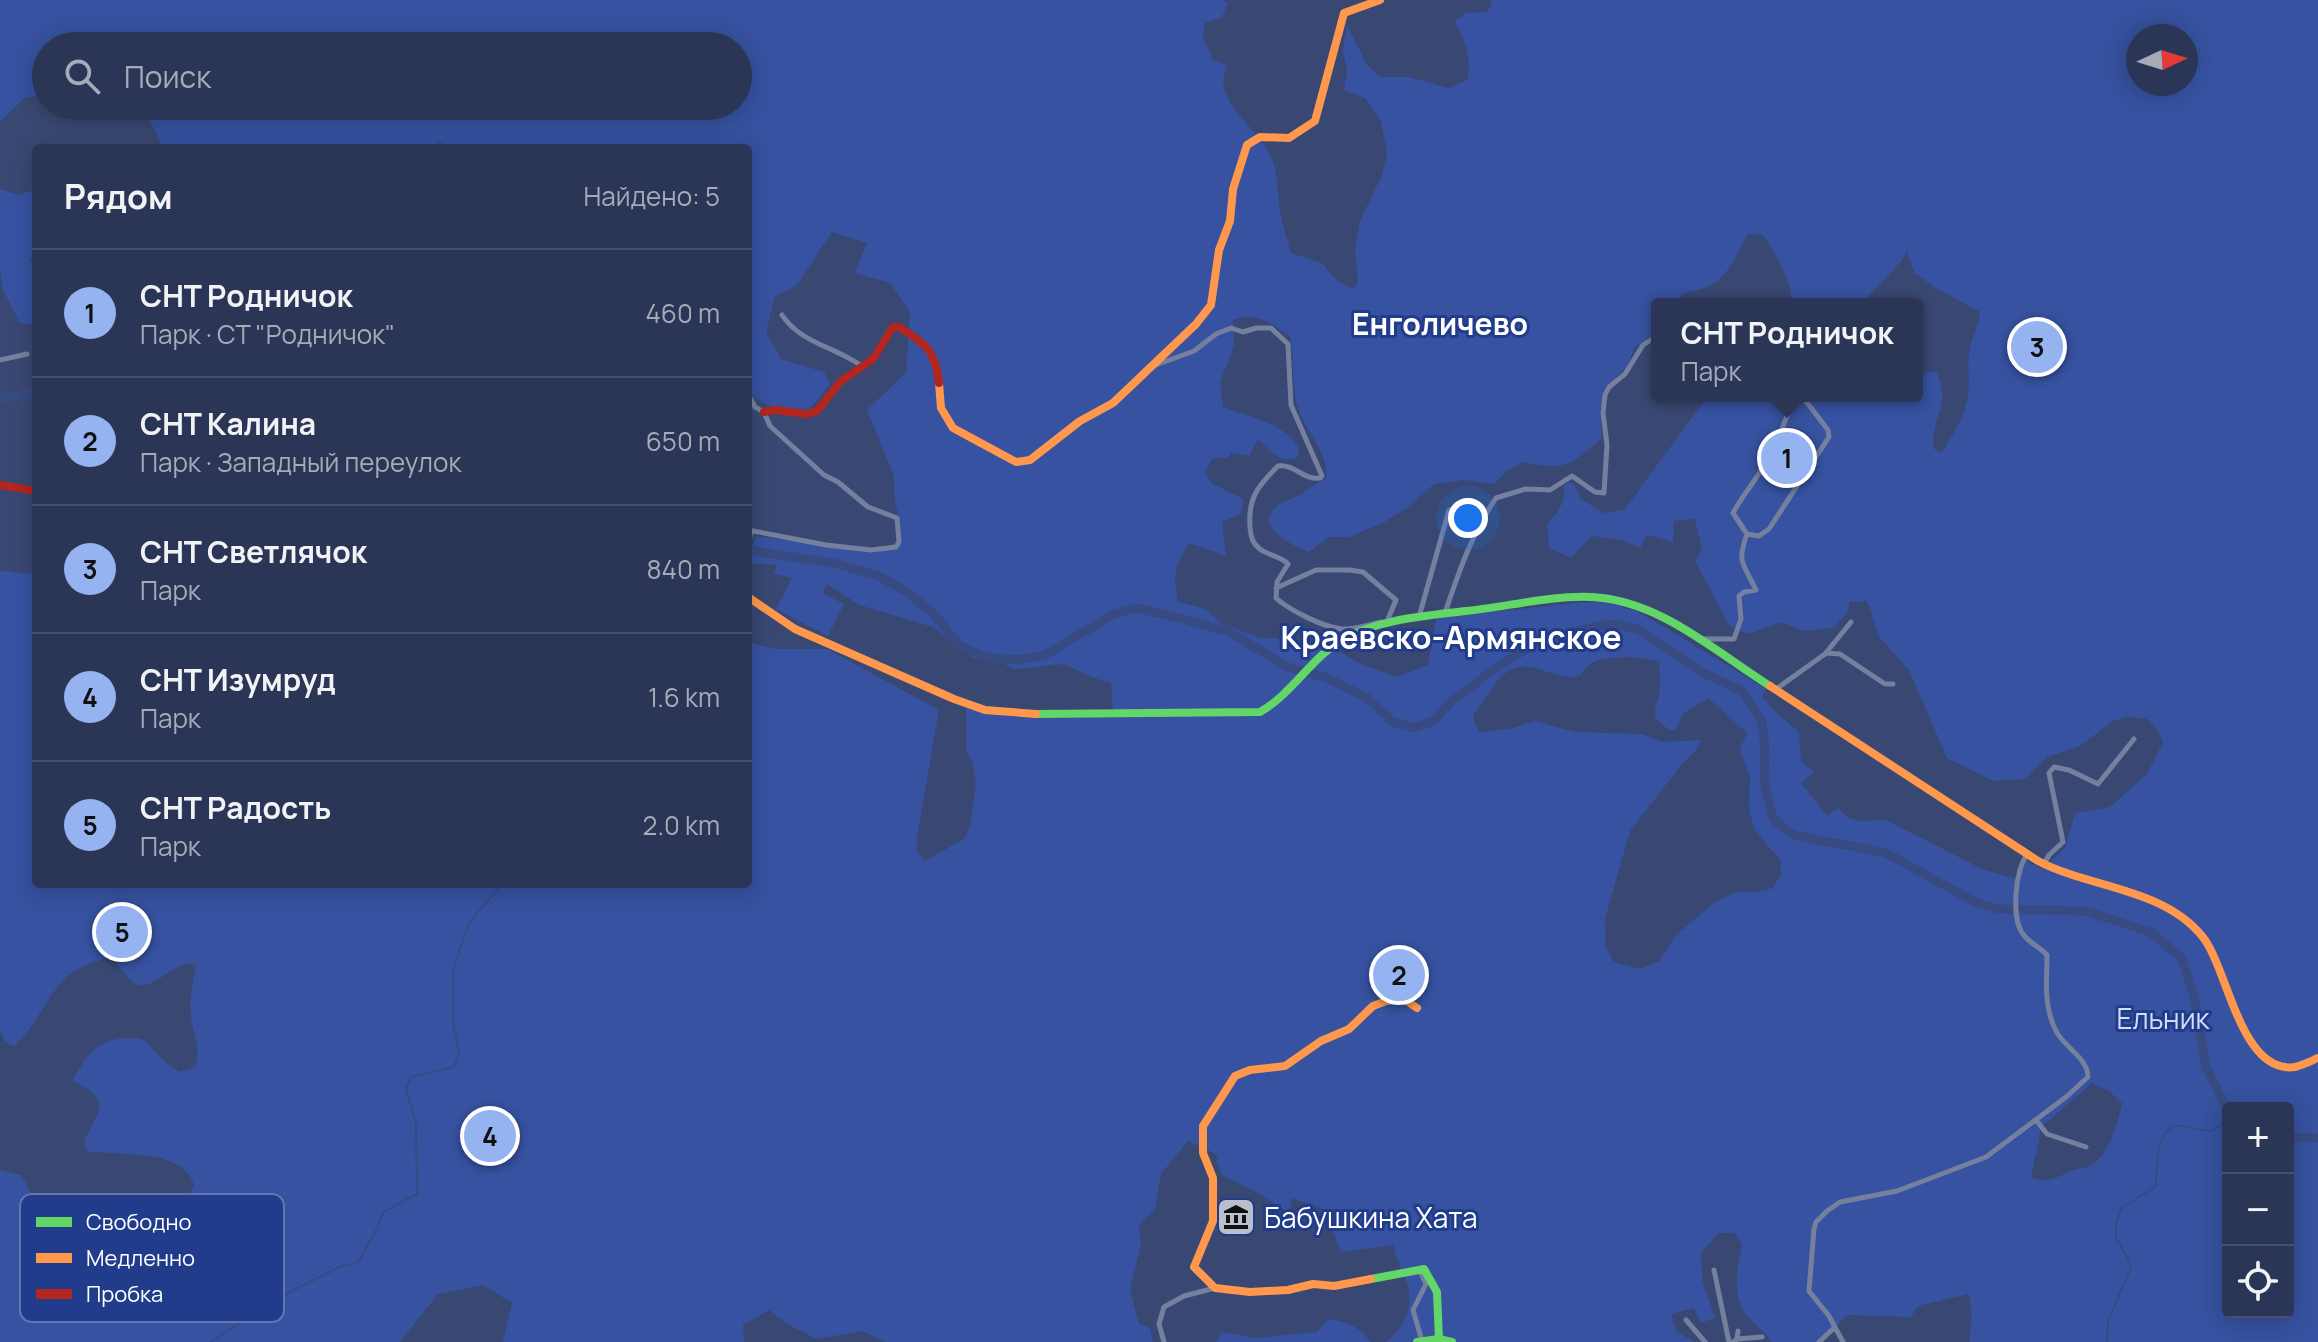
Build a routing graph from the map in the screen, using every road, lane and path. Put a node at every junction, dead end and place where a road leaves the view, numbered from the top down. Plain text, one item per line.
1 (1380, 0) edge
2 (782, 315) dead end
3 (1651, 340) edge
4 (27, 354) dead end
5 (0, 360) edge
6 (1151, 366) junction
7 (863, 368) junction
8 (752, 401) edge
9 (1794, 402) edge
10 (1803, 402) edge
11 (764, 412) junction
12 (0, 485) edge
13 (32, 490) edge
14 (1449, 510) dead end
15 (752, 531) edge
16 (1747, 534) junction
17 (1276, 588) junction
18 (752, 600) edge
19 (1444, 614) junction
20 (1419, 618) junction
21 (1851, 622) dead end
22 (1386, 623) junction
23 (1697, 639) junction
24 (1825, 654) junction
25 (1893, 684) dead end
26 (1776, 689) junction
27 (2134, 739) dead end
28 (2027, 855) junction
29 (2044, 865) junction
30 (1417, 1008) dead end
31 (2318, 1058) edge
32 (2036, 1120) junction
33 (2086, 1147) dead end
34 (1418, 1268) junction
35 (1714, 1270) dead end
36 (1205, 1285) junction
37 (1686, 1320) dead end
38 (1835, 1327) junction
39 (1738, 1331) dead end
40 (1762, 1337) dead end
41 (1439, 1339) junction
42 (1419, 1341) edge
43 (1733, 1341) edge
44 (1164, 1342) edge
45 (1452, 1342) edge
46 (1705, 1342) edge
47 (1819, 1342) edge
48 (1843, 1342) edge

1 - 6 street
2 - 7 street
3 - 19 street
4 - 5 street
6 - 7 street
6 - 17 street
7 - 11 street
8 - 11 street
9 - 16 street
10 - 16 street
11 - 15 street
12 - 13 street
14 - 20 street
16 - 23 street
17 - 22 street
17 - 22 street
18 - 22 street
19 - 20 street
19 - 23 street
20 - 22 street
21 - 24 street
23 - 26 street
24 - 25 street
24 - 26 street
26 - 28 street
27 - 29 street
28 - 29 street
28 - 32 street
29 - 31 street
30 - 36 street
32 - 33 street
32 - 38 street
34 - 36 street
34 - 41 street
34 - 42 street
35 - 43 street
36 - 44 street
37 - 46 street
38 - 47 street
38 - 48 street
39 - 43 street
40 - 43 street
41 - 42 street
41 - 45 street

